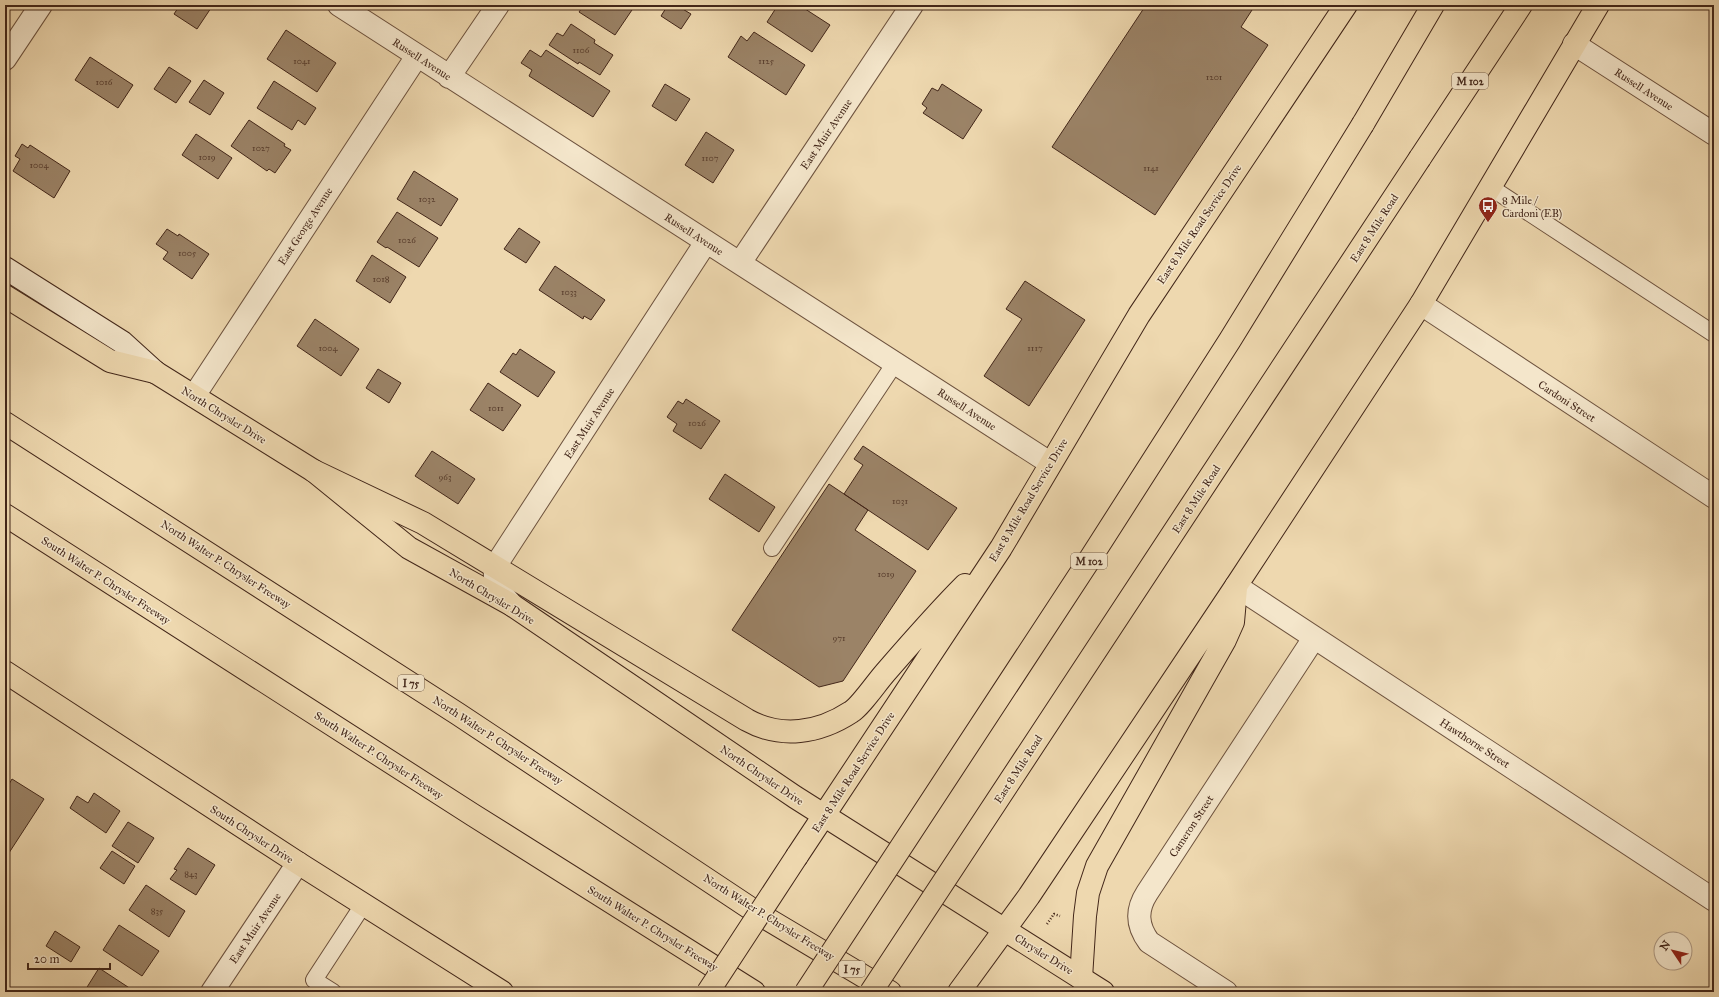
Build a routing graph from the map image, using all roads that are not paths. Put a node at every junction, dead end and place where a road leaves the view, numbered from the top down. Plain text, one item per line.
1 (41, 5) edge
2 (339, 5) edge
3 (498, 5) edge
4 (912, 5) edge
5 (1346, 5) edge
6 (1433, 5) edge
7 (1521, 5) edge
8 (1598, 5) edge
9 (1574, 44) junction
10 (417, 56) junction
11 (5, 59) edge
12 (449, 77) junction
13 (1714, 134) edge
14 (1490, 187) junction
15 (706, 242) junction
16 (740, 263) junction
17 (5, 268) edge
18 (5, 296) edge
19 (1421, 304) junction
20 (1714, 334) edge
21 (895, 363) junction
22 (155, 372) junction
23 (194, 396) junction
24 (5, 423) edge
25 (1050, 463) junction
26 (314, 471) junction
27 (1714, 497) edge
28 (5, 515) edge
29 (772, 548) dead end
30 (1000, 548) junction
31 (495, 567) junction
32 (1236, 586) junction
33 (512, 605) junction
34 (1314, 638) junction
35 (6, 676) edge
36 (824, 816) junction
37 (298, 863) junction
38 (1714, 900) edge
39 (363, 905) junction
40 (1005, 929) junction
41 (1081, 978) junction
42 (494, 990) edge
43 (212, 992) edge
44 (333, 992) edge
45 (708, 992) edge
46 (754, 992) edge
47 (806, 992) edge
48 (871, 992) edge
49 (890, 992) edge
50 (960, 992) edge
51 (1103, 992) edge
52 (1226, 992) edge

1 - 11 street
2 - 10 street, Russell Avenue
3 - 12 street
4 - 16 street, East Muir Avenue
5 - 25 main road, East 8 Mile Road Service Drive
6 - 47 main road, M 102, bridge
7 - 48 main road, East 8 Mile Road / M 102, bridge
8 - 9 main road
9 - 13 street, Russell Avenue
9 - 14 main road
10 - 12 street, Russell Avenue
10 - 23 street, East George Avenue
12 - 15 street, Russell Avenue
14 - 19 main road
14 - 20 lane
15 - 16 street, Russell Avenue
15 - 31 street, East Muir Avenue
16 - 21 street, Russell Avenue
17 - 22 street, North Chrysler Drive
18 - 22 main road
19 - 27 street, Cardoni Street
19 - 32 main road
21 - 25 street, Russell Avenue
21 - 29 lane
22 - 23 main road, North Chrysler Drive
23 - 26 main road, North Chrysler Drive
24 - 49 main road, North Walter P. Chrysler Freeway / I 75
25 - 30 main road, East 8 Mile Road Service Drive
26 - 31 main road
26 - 33 main road, North Chrysler Drive
28 - 46 main road, South Walter P. Chrysler Freeway
30 - 31 main road
30 - 36 main road, East 8 Mile Road Service Drive
31 - 33 street
32 - 34 street, Hawthorne Street
32 - 40 main road
32 - 41 main road
33 - 36 main road, North Chrysler Drive
34 - 38 street, Hawthorne Street
34 - 52 street, Cameron Street
35 - 37 main road, South Chrysler Drive
36 - 40 main road, North Chrysler Drive
36 - 45 main road, East 8 Mile Road Service Drive, bridge
37 - 39 main road, South Chrysler Drive
37 - 43 street, East Muir Avenue
39 - 42 main road, South Chrysler Drive
39 - 44 lane
40 - 41 main road, Chrysler Drive
40 - 50 main road
41 - 51 main road, Chrysler Drive

